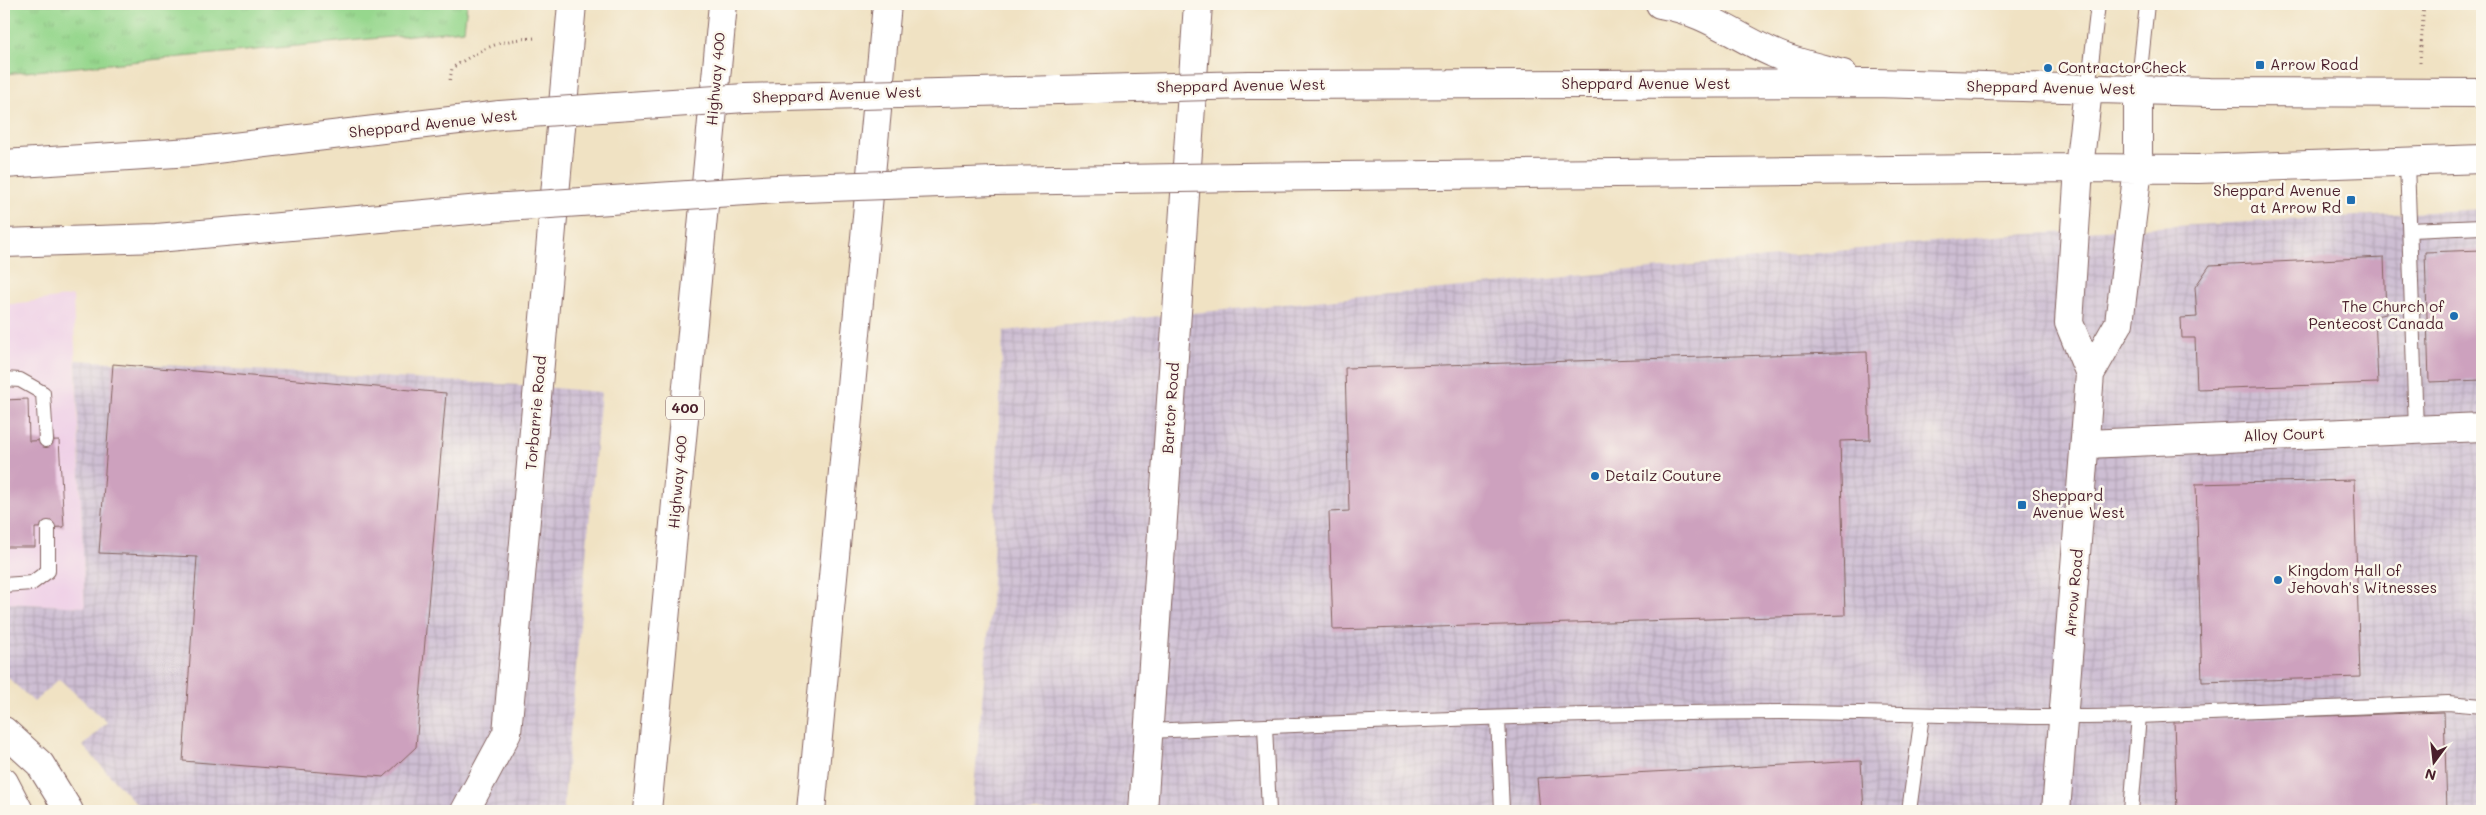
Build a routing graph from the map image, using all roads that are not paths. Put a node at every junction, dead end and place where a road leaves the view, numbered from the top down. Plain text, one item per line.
1 (572, 4) edge
2 (723, 4) edge
3 (887, 4) edge
4 (1198, 4) edge
5 (1660, 4) edge
6 (2098, 4) edge
7 (2147, 4) edge
8 (1874, 83) junction
9 (2088, 90) junction
10 (2138, 90) junction
11 (2482, 93) edge
12 (2482, 159) edge
13 (2407, 162) junction
14 (4, 164) edge
15 (2079, 168) junction
16 (2138, 169) junction
17 (2482, 227) edge
18 (2410, 230) junction
19 (4, 243) edge
20 (2090, 374) junction
21 (4, 379) edge
22 (2482, 427) edge
23 (2416, 430) junction
24 (46, 440) dead end
25 (2086, 444) junction
26 (48, 528) dead end
27 (4, 584) edge
28 (2482, 706) edge
29 (1922, 715) junction
30 (2139, 716) junction
31 (2064, 717) junction
32 (1498, 718) junction
33 (1265, 726) junction
34 (4, 731) edge
35 (1148, 731) junction
36 (4, 782) edge
37 (19, 811) edge
38 (69, 811) edge
39 (466, 811) edge
40 (647, 811) edge
41 (811, 811) edge
42 (1143, 811) edge
43 (1269, 811) edge
44 (1502, 811) edge
45 (1909, 811) edge
46 (2056, 811) edge
47 (2131, 811) edge

1 - 39 main road, Torbarrie Road
2 - 40 main road, Highway 400 / 400
3 - 41 main road
4 - 35 main road, Bartor Road
5 - 8 main road
6 - 9 lane
7 - 10 lane
8 - 9 main road, Sheppard Avenue West
8 - 14 main road, Sheppard Avenue West, bridge
9 - 10 main road, Sheppard Avenue West
9 - 15 main road, Arrow Road
10 - 11 main road, Sheppard Avenue West
10 - 16 main road, Arrow Road
12 - 13 main road
13 - 16 main road
13 - 18 lane
15 - 16 main road
15 - 19 main road, bridge
15 - 20 main road, Arrow Road
16 - 20 main road, Arrow Road
17 - 18 lane
18 - 23 lane
20 - 25 main road, Arrow Road
21 - 24 lane
22 - 23 main road, Alloy Court
23 - 25 main road, Alloy Court
25 - 31 main road, Arrow Road
26 - 27 lane
28 - 30 lane
29 - 31 lane
29 - 32 lane
29 - 45 lane
30 - 31 lane
30 - 47 lane
31 - 46 main road, Arrow Road
32 - 33 lane
32 - 44 lane
33 - 35 lane
33 - 43 lane
34 - 38 main road
35 - 42 main road, Bartor Road
36 - 37 main road

